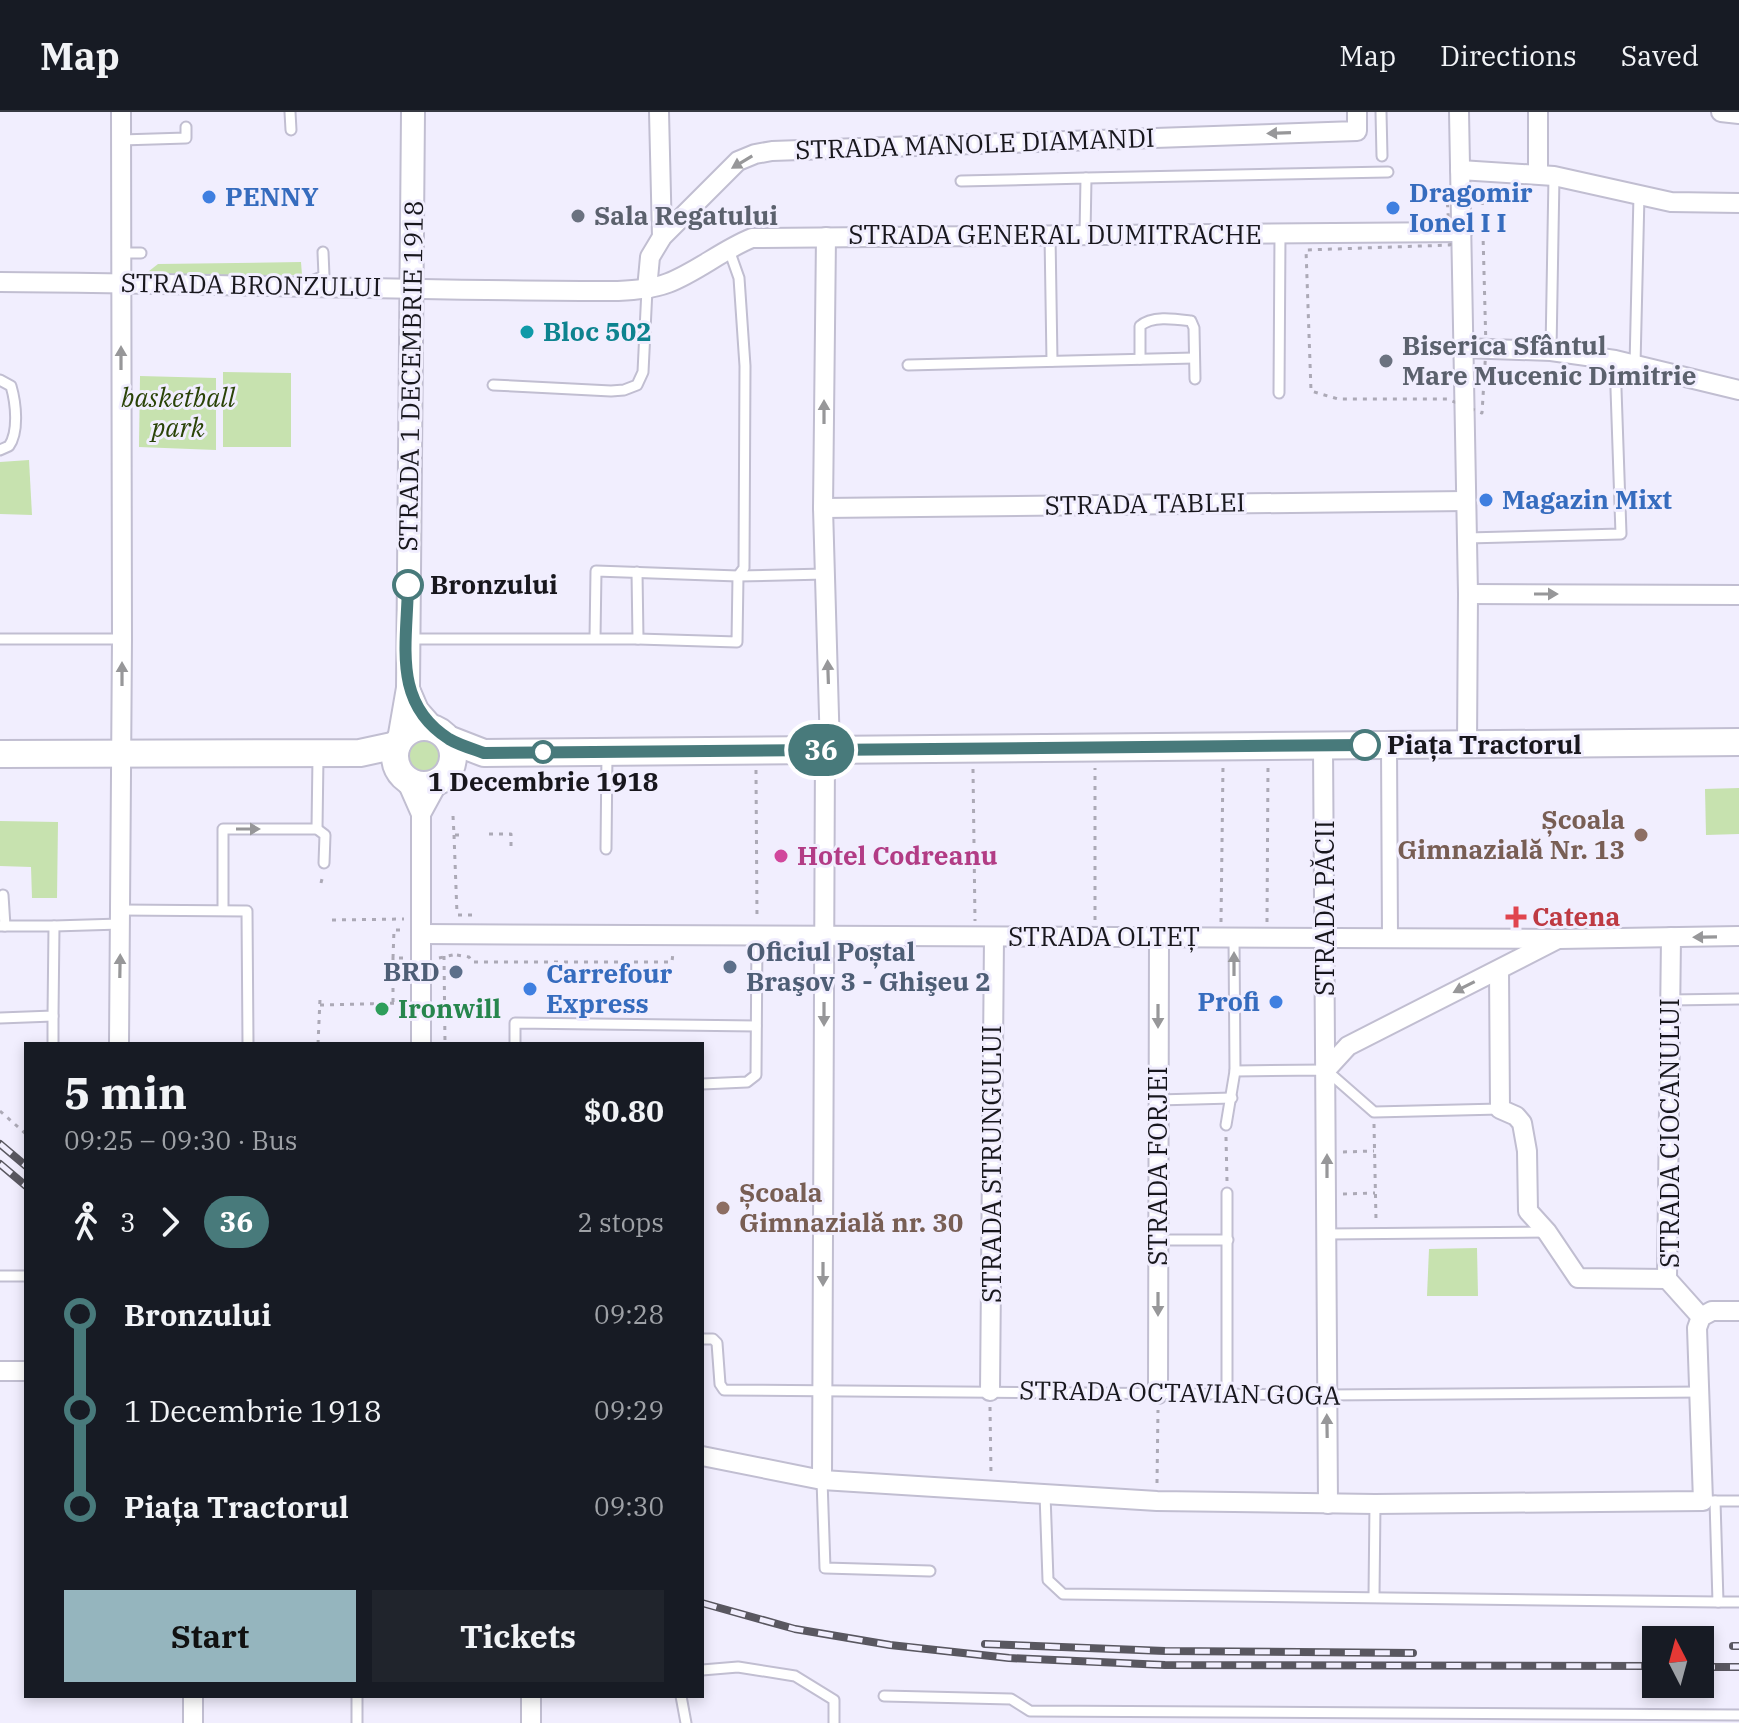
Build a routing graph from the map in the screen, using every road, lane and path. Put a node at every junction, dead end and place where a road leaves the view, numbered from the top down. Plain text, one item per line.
1 (121, 112) edge
2 (290, 112) edge
3 (413, 112) edge
4 (659, 112) edge
5 (1381, 112) edge
6 (1459, 112) edge
7 (1538, 112) edge
8 (1721, 112) edge
9 (1739, 114) edge
10 (1357, 121) edge
11 (186, 127) dead end
12 (291, 130) dead end
13 (121, 140) junction
14 (1382, 156) dead end
15 (1460, 170) junction
16 (1388, 172) dead end
17 (1546, 175) junction
18 (1086, 178) junction
19 (961, 181) dead end
20 (1639, 195) junction
21 (1460, 196) junction
22 (1739, 203) edge
23 (1456, 232) junction
24 (1280, 234) junction
25 (1050, 235) junction
26 (1085, 235) junction
27 (662, 237) junction
28 (826, 237) junction
29 (728, 247) junction
30 (323, 252) dead end
31 (121, 253) junction
32 (141, 253) dead end
33 (0, 282) edge
34 (121, 283) junction
35 (301, 286) junction
36 (412, 289) junction
37 (647, 289) junction
38 (1463, 348) junction
39 (1486, 348) junction
40 (1551, 351) junction
41 (1194, 358) junction
42 (1140, 359) junction
43 (1615, 360) junction
44 (1052, 361) junction
45 (908, 365) dead end
46 (1635, 365) junction
47 (1195, 379) dead end
48 (0, 380) edge
49 (493, 385) dead end
50 (1739, 390) edge
51 (1279, 393) dead end
52 (1463, 404) junction
53 (0, 450) edge
54 (1466, 501) junction
55 (823, 508) junction
56 (1467, 538) junction
57 (637, 572) junction
58 (825, 574) junction
59 (738, 576) junction
60 (1468, 594) junction
61 (1739, 595) edge
62 (595, 638) junction
63 (0, 639) edge
64 (122, 639) junction
65 (408, 639) junction
66 (638, 639) junction
67 (408, 688) junction
68 (440, 733) junction
69 (1739, 742) edge
70 (1389, 745) junction
71 (1467, 745) junction
72 (1269, 746) junction
73 (1323, 746) junction
74 (1223, 747) junction
75 (1095, 748) junction
76 (973, 749) junction
77 (756, 750) junction
78 (827, 750) junction
79 (607, 751) junction
80 (122, 752) junction
81 (318, 753) junction
82 (484, 753) junction
83 (0, 754) edge
84 (400, 758) junction
85 (443, 778) junction
86 (421, 814) junction
87 (453, 816) dead end
88 (317, 829) junction
89 (489, 834) dead end
90 (463, 835) dead end
91 (606, 849) dead end
92 (511, 851) dead end
93 (324, 863) dead end
94 (3, 895) dead end
95 (223, 910) junction
96 (120, 917) junction
97 (332, 920) dead end
98 (3, 926) edge
99 (54, 926) junction
100 (421, 926) junction
101 (757, 936) junction
102 (825, 936) junction
103 (1739, 936) edge
104 (985, 937) junction
105 (1095, 937) junction
106 (1671, 937) junction
107 (1159, 938) junction
108 (1227, 938) junction
109 (1267, 938) junction
110 (1326, 938) junction
111 (1390, 938) junction
112 (1559, 939) junction
113 (444, 956) dead end
114 (393, 958) dead end
115 (1499, 970) junction
116 (320, 999) dead end
117 (1739, 999) edge
118 (1670, 1000) junction
119 (421, 1003) junction
120 (393, 1004) junction
121 (320, 1005) junction
122 (53, 1016) junction
123 (0, 1018) edge
124 (756, 1026) junction
125 (53, 1042) edge
126 (119, 1042) edge
127 (248, 1042) edge
128 (318, 1042) edge
129 (421, 1042) edge
130 (445, 1042) edge
131 (515, 1042) edge
132 (1326, 1070) junction
133 (1235, 1071) junction
134 (704, 1084) edge
135 (1232, 1098) junction
136 (1158, 1100) junction
137 (1500, 1109) junction
138 (0, 1111) edge
139 (1374, 1112) junction
140 (1226, 1125) joint
141 (24, 1132) edge
142 (1374, 1151) junction
143 (1327, 1152) junction
144 (1227, 1193) joint
145 (1375, 1193) junction
146 (1327, 1194) junction
147 (1547, 1232) junction
148 (1376, 1233) junction
149 (1327, 1234) junction
150 (1158, 1240) junction
151 (1228, 1240) junction
152 (0, 1276) edge
153 (24, 1276) edge
154 (1667, 1279) junction
155 (1739, 1311) edge
156 (1701, 1317) junction
157 (704, 1339) edge
158 (0, 1371) edge
159 (24, 1371) edge
160 (822, 1390) junction
161 (990, 1391) junction
162 (1701, 1392) junction
163 (1158, 1394) junction
164 (1227, 1394) junction
165 (1326, 1395) junction
166 (704, 1456) edge
167 (822, 1480) junction
168 (991, 1491) junction
169 (1045, 1494) junction
170 (1157, 1501) junction
171 (1709, 1501) junction
172 (1739, 1501) edge
173 (1328, 1504) junction
174 (1375, 1504) junction
175 (930, 1571) dead end
176 (1374, 1596) junction
177 (1718, 1602) junction
178 (1739, 1602) edge
179 (704, 1670) edge
180 (884, 1696) dead end
181 (193, 1698) edge
182 (357, 1698) edge
183 (531, 1698) edge
184 (681, 1698) edge
185 (1030, 1711) junction
186 (1739, 1715) edge
187 (1256, 1718) edge
188 (1481, 1718) edge
189 (1692, 1718) edge
190 (193, 1723) edge
191 (357, 1723) edge
192 (531, 1723) edge
193 (686, 1723) edge
194 (834, 1723) edge
195 (1030, 1723) edge

1 - 13 street
2 - 12 lane
3 - 36 street, STRADA 1 DECEMBRIE 1918
4 - 27 street
5 - 14 lane
6 - 15 street
7 - 17 street
8 - 9 street
10 -> 27 street, STRADA MANOLE DIAMANDI
11 - 13 lane
13 - 31 street
15 - 17 street
15 - 21 street
16 - 18 lane
17 - 20 street
17 - 40 lane
18 - 19 lane
18 - 26 lane
20 - 22 street
20 - 46 lane
21 - 23 street
21 - 23 path
21 - 39 path
23 - 24 street, STRADA GENERAL DUMITRACHE
23 - 38 street
23 - 52 path
24 - 26 street, STRADA GENERAL DUMITRACHE
24 - 51 lane
25 - 26 street, STRADA GENERAL DUMITRACHE
25 - 28 street, STRADA GENERAL DUMITRACHE
25 - 44 lane
27 - 37 street, STRADA MANOLE DIAMANDI
28 - 29 street, STRADA BRONZULUI
55 -> 28 street, STRADA GENERAL DUMITRACHE
29 - 37 street, STRADA BRONZULUI
29 - 59 lane
30 - 35 lane
31 - 32 lane
31 - 34 street
33 - 34 street, STRADA BRONZULUI
34 - 35 street, STRADA BRONZULUI
64 -> 34 street
35 - 36 street, STRADA BRONZULUI
36 - 37 street, STRADA BRONZULUI
36 - 65 street, STRADA 1 DECEMBRIE 1918
37 - 49 lane
38 - 39 street
38 - 52 street
39 - 40 street
39 - 52 path
40 - 43 street
41 - 42 lane
41 - 42 lane
41 - 47 lane
42 - 44 lane
43 - 46 street
43 - 56 lane
44 - 45 lane
46 - 50 street
48 - 53 lane
52 - 54 street
54 - 55 street, STRADA TABLEI
54 - 56 street
55 - 58 street, STRADA GENERAL DUMITRACHE
56 - 60 street
57 - 59 lane
57 - 62 lane
57 - 66 lane
58 - 59 lane
78 -> 58 street, STRADA GENERAL DUMITRACHE
59 - 66 lane
60 -> 61 street
60 - 71 street
62 - 65 lane
62 - 66 lane
63 - 64 lane
80 -> 64 street
65 - 67 street, STRADA 1 DECEMBRIE 1918
67 - 68 street
67 - 84 street, STRADA 1 DECEMBRIE 1918
68 - 82 main road
68 - 84 main road
68 - 85 main road
69 - 71 main road
70 - 71 main road
70 - 73 main road
70 - 111 street
72 - 73 main road
72 - 74 main road
72 - 109 path
73 - 110 street, STRADA PĂCII
74 - 75 main road
74 - 108 path
75 - 76 main road
75 - 105 path
76 - 78 main road
76 - 104 path
77 - 78 main road
77 - 79 main road
77 - 101 path
78 - 102 street, STRADA GENERAL DUMITRACHE
79 - 82 main road
79 - 91 lane
80 - 81 main road
80 - 83 main road
80 - 96 street
81 - 84 main road
81 - 88 lane
82 - 85 main road
84 - 85 main road
84 - 86 street
85 - 86 street
86 - 100 street
87 - 90 path
88 - 93 lane
95 -> 88 lane
89 - 92 path
94 - 98 lane
95 - 96 lane
95 - 127 lane
96 - 99 lane
126 -> 96 street
97 - 100 path
98 - 99 lane
99 - 122 lane
100 - 101 street, STRADA OLTEȚ
100 - 119 street
101 - 102 street, STRADA OLTEȚ
101 - 124 lane
102 - 104 street, STRADA OLTEȚ
102 -> 160 street, STRADA GENERAL DUMITRACHE
103 -> 106 street, STRADA OLTEȚ
104 - 105 street, STRADA OLTEȚ
104 - 161 street, STRADA STRUNGULUI
105 - 107 street, STRADA OLTEȚ
106 - 112 street, STRADA OLTEȚ
106 - 118 street, STRADA CIOCANULUI
107 - 108 street, STRADA OLTEȚ
107 -> 136 street, STRADA FORJEI
108 - 109 street, STRADA OLTEȚ
133 -> 108 lane
109 - 110 street, STRADA OLTEȚ
110 - 111 street, STRADA OLTEȚ
110 - 132 street, STRADA PĂCII
111 - 112 street, STRADA OLTEȚ
112 - 115 street
113 - 130 path
114 - 120 path
115 -> 132 street
115 - 137 street
116 - 121 path
117 - 118 lane
118 - 154 street, STRADA CIOCANULUI
119 - 120 path
119 - 129 street
120 - 121 path
121 - 128 path
122 - 123 lane
122 - 125 lane
124 - 131 lane
124 - 134 lane
132 - 133 lane
132 - 139 lane
132 - 143 street, STRADA PĂCII
133 - 135 lane
135 - 136 lane
135 - 140 lane
136 - 150 street, STRADA FORJEI
137 - 139 lane
137 - 147 street
138 - 141 path
139 - 142 path
140 - 144 path
142 - 143 path
142 - 145 path
146 -> 143 street, STRADA PĂCII
144 - 151 lane
145 - 146 path
145 - 148 path
146 - 149 street, STRADA PĂCII
147 - 148 lane
147 - 154 street
148 - 149 lane
149 - 165 street, STRADA PĂCII
150 - 151 lane
150 -> 163 street, STRADA FORJEI
151 - 164 lane
152 - 153 lane
154 - 156 street, STRADA CIOCANULUI
155 - 156 street
156 - 162 street
157 - 160 lane, STRADA OCTAVIAN GOGA
158 - 159 street
160 - 161 lane, STRADA OCTAVIAN GOGA
160 - 167 street, STRADA GENERAL DUMITRACHE
161 - 163 lane, STRADA OCTAVIAN GOGA
161 - 168 path
162 - 165 lane, STRADA OCTAVIAN GOGA
162 - 171 street
163 - 164 lane, STRADA OCTAVIAN GOGA
163 - 170 path
164 - 165 lane, STRADA OCTAVIAN GOGA
173 -> 165 street, STRADA PĂCII
166 - 167 street
167 - 168 street
167 - 175 lane
168 - 169 street
169 - 170 street
169 - 176 lane
170 - 173 street
171 - 172 lane
171 - 174 street
171 - 177 lane
173 - 174 street
174 - 176 lane
176 - 177 lane
177 - 178 lane
179 - 194 lane
180 - 185 lane
181 - 190 street
182 - 191 lane
183 - 192 street
184 - 193 lane
185 - 187 lane
185 - 195 lane
186 - 189 lane
187 - 188 lane
188 - 189 lane

